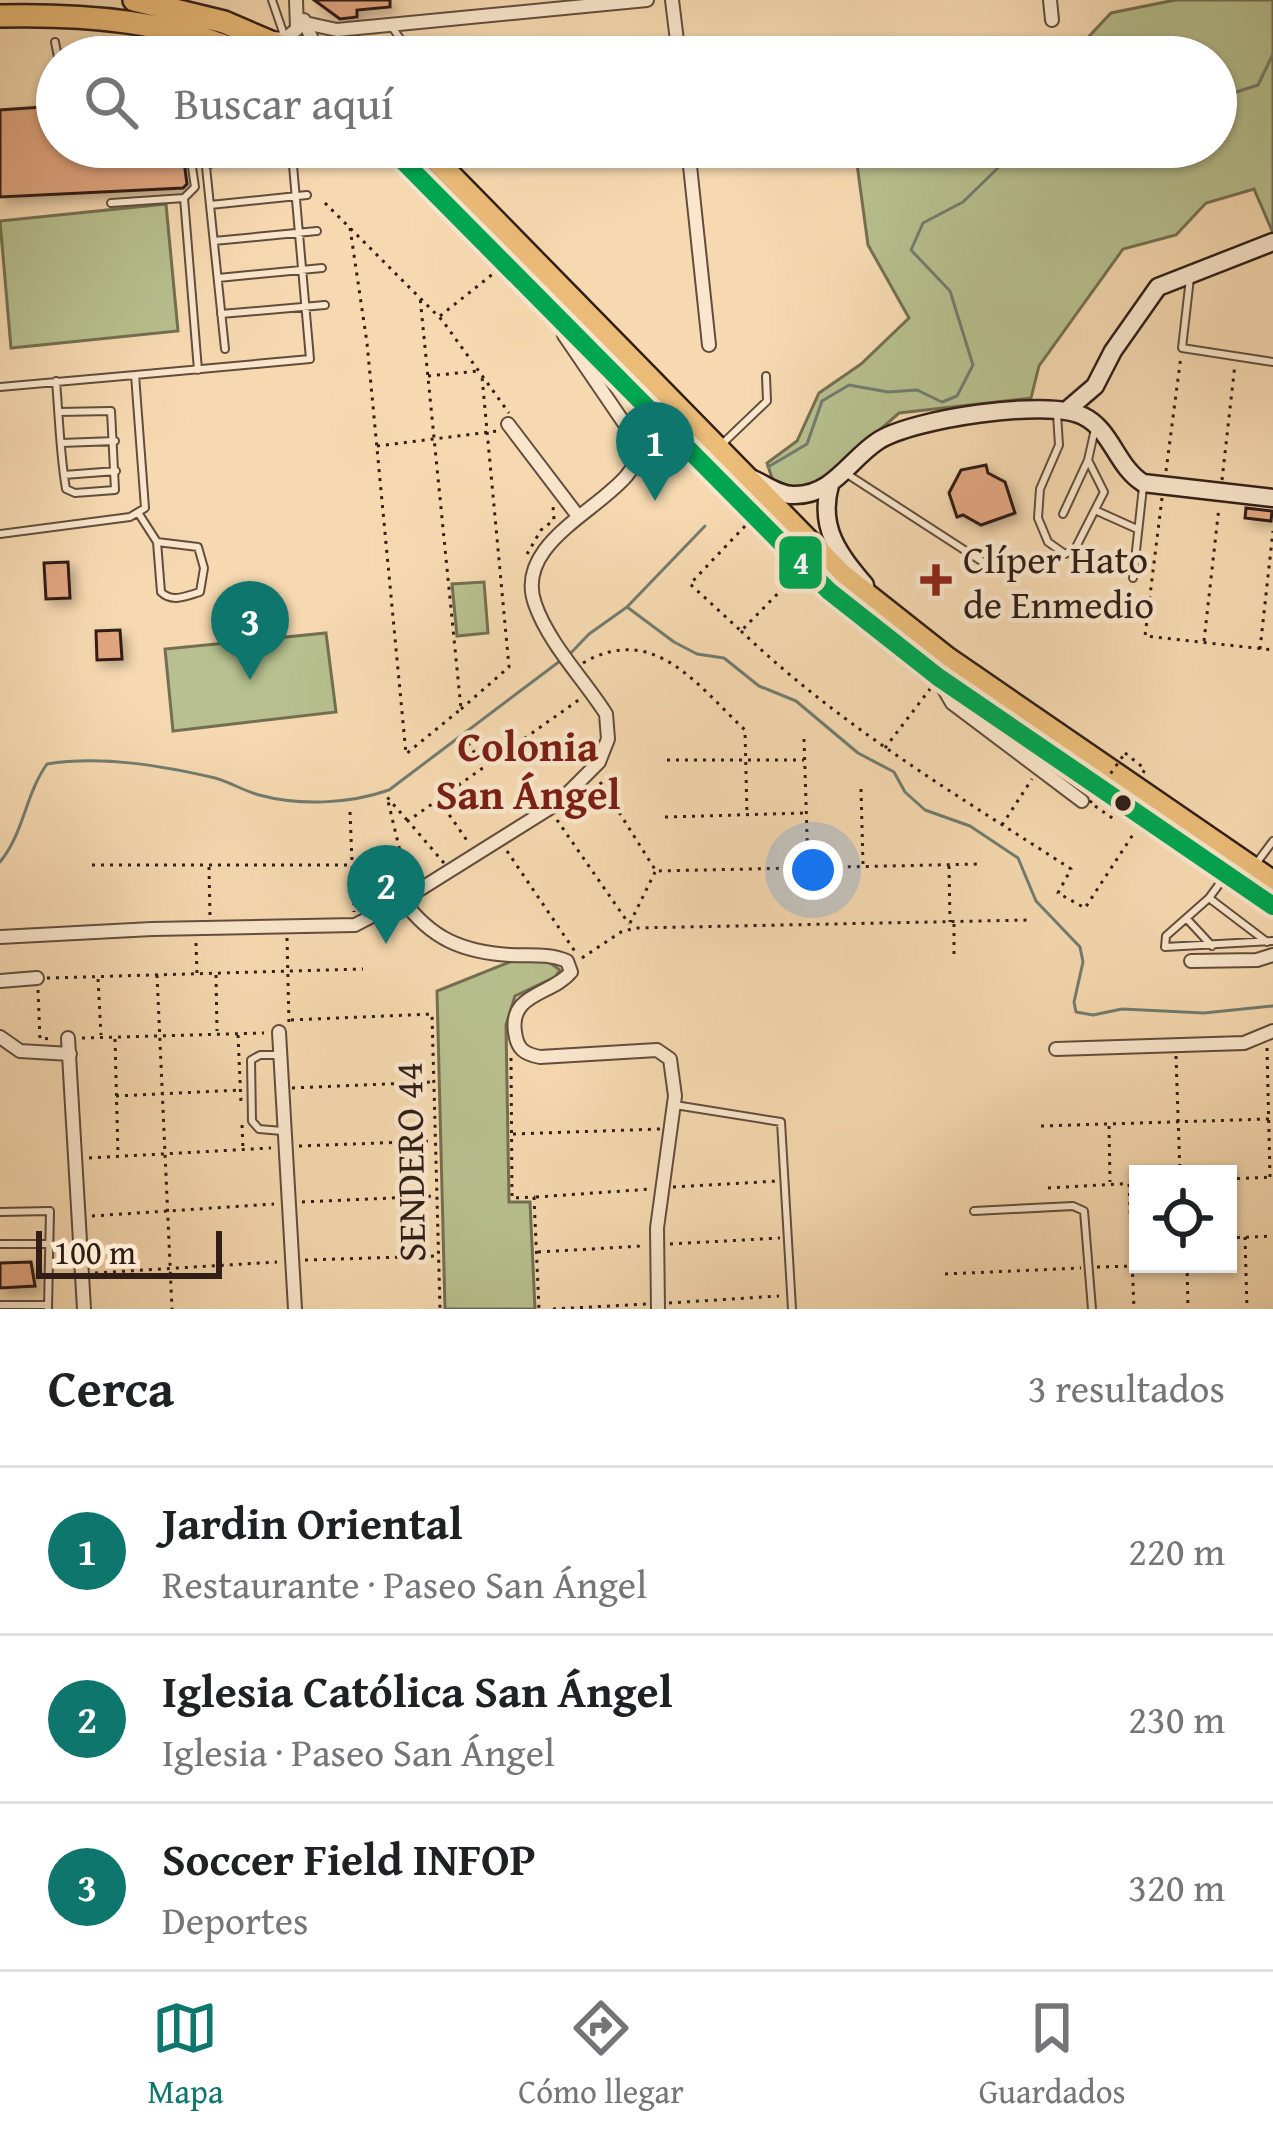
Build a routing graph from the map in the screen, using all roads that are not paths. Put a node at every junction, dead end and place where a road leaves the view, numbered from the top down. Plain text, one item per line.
1 (134, 0) edge
2 (272, 0) edge
3 (297, 0) edge
4 (647, 0) edge
5 (672, 0) edge
6 (1050, 0) edge
7 (192, 5) edge
8 (1, 16) edge
9 (1052, 20) dead end
10 (304, 23) junction
11 (391, 24) junction
12 (202, 36) edge
13 (240, 36) edge
14 (284, 36) edge
15 (289, 36) edge
16 (310, 36) edge
17 (399, 36) edge
18 (676, 36) edge
19 (192, 168) edge
20 (206, 168) edge
21 (294, 168) edge
22 (409, 168) edge
23 (444, 168) edge
24 (691, 168) edge
25 (307, 195) dead end
26 (297, 196) junction
27 (184, 198) junction
28 (111, 203) dead end
29 (210, 205) junction
30 (317, 231) dead end
31 (302, 233) junction
32 (214, 241) junction
33 (1273, 242) edge
34 (322, 268) dead end
35 (304, 269) junction
36 (1190, 274) junction
37 (218, 278) junction
38 (540, 298) junction
39 (325, 305) dead end
40 (308, 307) junction
41 (221, 314) junction
42 (709, 345) dead end
43 (225, 349) dead end
44 (1273, 362) edge
45 (198, 370) junction
46 (135, 375) junction
47 (766, 376) dead end
48 (56, 381) junction
49 (1095, 386) junction
50 (0, 387) edge
51 (1062, 410) junction
52 (59, 412) junction
53 (664, 423) junction
54 (508, 427) road end
55 (1101, 430) junction
56 (115, 441) junction
57 (637, 442) junction
58 (61, 443) junction
59 (717, 448) junction
60 (1088, 460) junction
61 (116, 471) junction
62 (844, 472) junction
63 (64, 475) junction
64 (743, 475) junction
65 (1143, 483) junction
66 (830, 485) junction
67 (1273, 498) edge
68 (1097, 511) junction
69 (139, 514) junction
70 (1063, 514) dead end
71 (578, 516) junction
72 (1138, 530) junction
73 (0, 534) edge
74 (157, 542) junction
75 (989, 566) dead end
76 (1132, 578) dead end
77 (885, 610) junction
78 (938, 677) junction
79 (1086, 802) road end
80 (1273, 841) edge
81 (1253, 868) junction
82 (1227, 874) junction
83 (1273, 881) edge
84 (407, 898) junction
85 (1208, 898) junction
86 (1273, 906) edge
87 (1187, 919) junction
88 (0, 938) edge
89 (1212, 946) junction
90 (1271, 946) edge
91 (1191, 962) dead end
92 (37, 979) road end
93 (0, 981) edge
94 (284, 1026) road end
95 (1270, 1033) edge
96 (0, 1037) edge
97 (68, 1038) road end
98 (1056, 1048) dead end
99 (70, 1054) junction
100 (281, 1055) junction
101 (675, 1105) junction
102 (285, 1131) junction
103 (974, 1210) dead end
104 (0, 1212) edge
105 (0, 1244) edge
106 (49, 1244) junction
107 (0, 1305) edge
108 (658, 1306) edge
109 (48, 1307) edge
110 (84, 1309) edge
111 (295, 1309) edge
112 (792, 1309) edge
113 (1093, 1309) edge

1 - 7 highway
2 - 14 lane
3 - 10 street
3 - 15 street
4 - 11 street
5 - 18 street
6 - 9 street
7 - 13 highway
8 - 12 highway
10 - 11 street
10 - 16 street
11 - 17 lane
19 - 27 lane
20 - 29 lane
21 - 26 lane
22 - 38 highway
23 - 59 highway
24 - 42 street
25 - 26 lane
26 - 29 lane
26 - 31 lane
27 - 28 lane
27 - 45 lane
29 - 32 lane
30 - 31 lane
31 - 32 lane
31 - 35 lane
32 - 37 lane
33 - 36 street
34 - 35 lane
35 - 37 lane
35 - 40 lane
36 - 44 lane
36 - 49 street
37 - 41 lane
38 - 53 highway
38 - 57 street
39 - 40 lane
40 - 41 lane
40 - 45 lane
41 - 43 lane
45 - 46 lane
46 - 48 lane
46 - 69 lane
47 - 59 lane
48 - 50 lane
48 - 52 lane
49 - 51 street
49 - 55 street
51 - 55 street
51 - 62 street
51 - 68 lane
52 - 56 lane
52 - 58 lane
53 - 57 street
53 - 78 highway
54 - 71 street
55 - 60 lane
55 - 65 street
56 - 58 lane
56 - 61 lane
57 - 71 street
58 - 63 lane
59 - 64 highway
60 - 68 lane
60 - 70 lane
61 - 63 lane
61 - 63 lane
62 - 66 street
62 - 75 lane
64 - 66 street
64 - 77 highway
65 - 67 street
65 - 72 lane
66 - 77 street
68 - 72 lane
69 - 73 lane
69 - 74 lane
71 - 84 street
72 - 76 lane
74 - 74 lane
77 - 81 highway
78 - 79 street
78 - 82 highway
80 - 81 lane
81 - 83 highway
82 - 85 lane
82 - 86 highway
84 - 88 street
84 - 101 street
85 - 87 lane
85 - 90 lane
87 - 89 lane
87 - 89 lane
89 - 90 lane
90 - 91 street
92 - 93 street
94 - 100 street
95 - 98 street
96 - 99 street
97 - 99 street
99 - 110 street
100 - 102 street
100 - 102 lane
101 - 108 street
101 - 112 lane
102 - 111 street
103 - 113 lane
104 - 106 lane
105 - 106 lane
106 - 109 lane
107 - 109 lane

